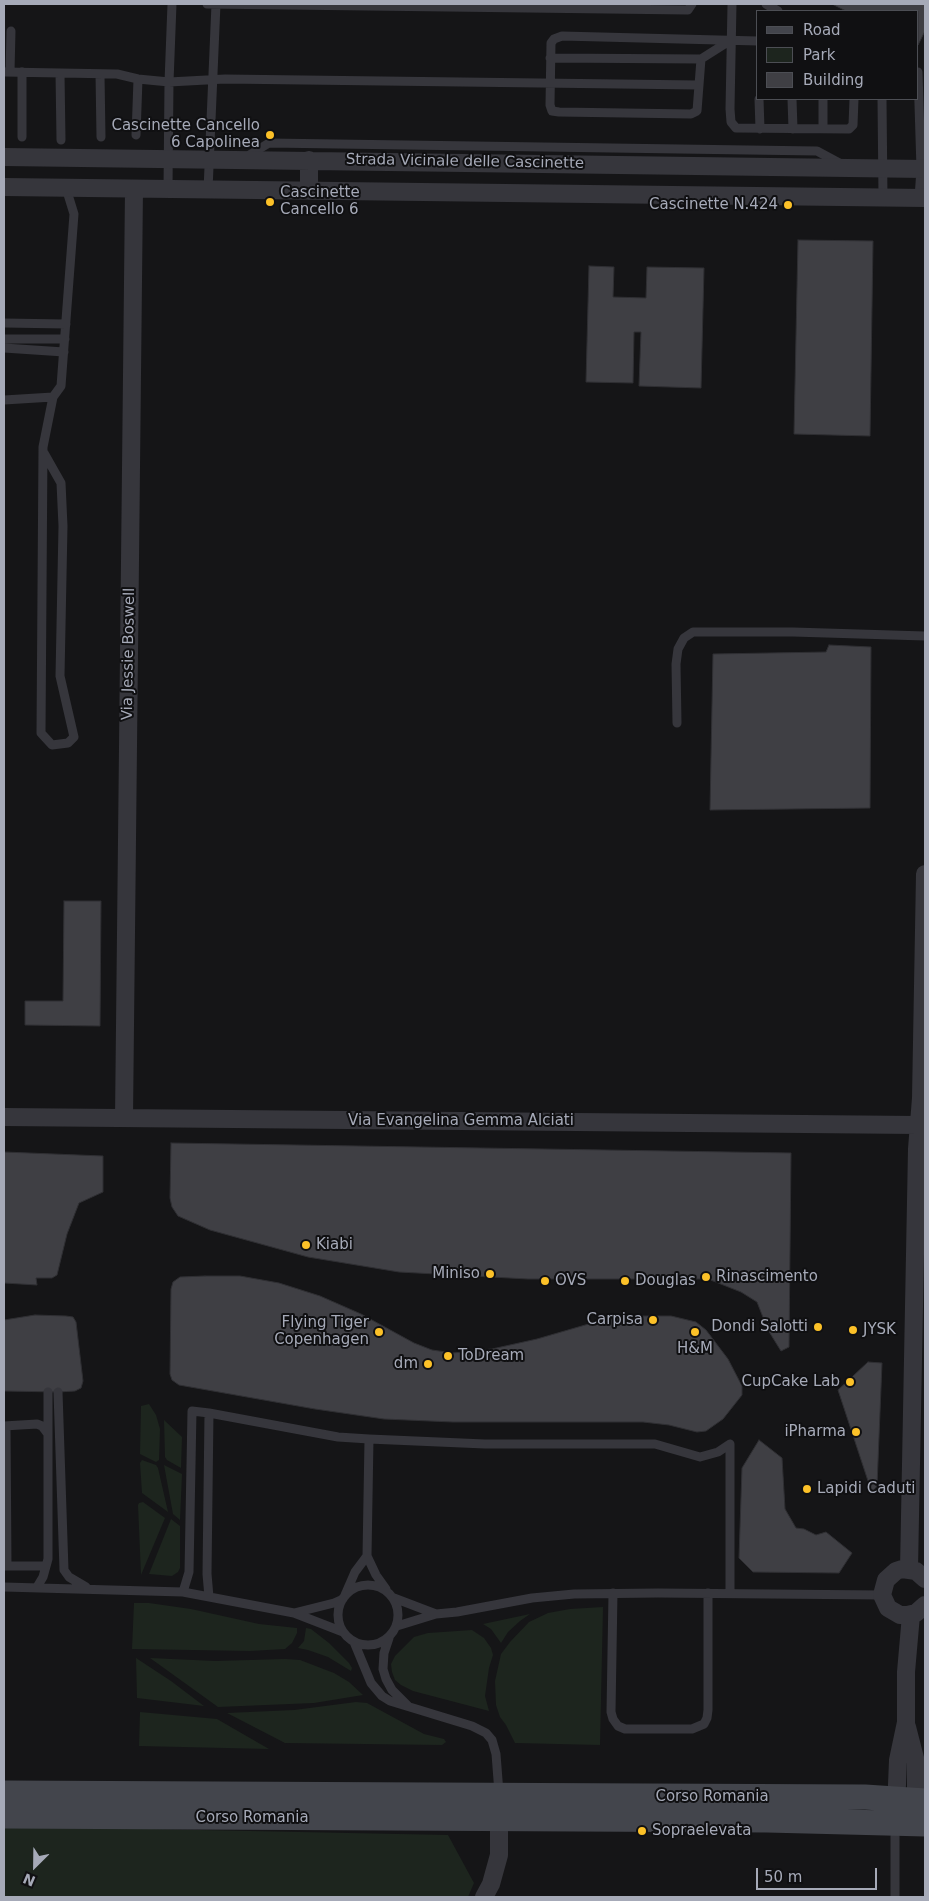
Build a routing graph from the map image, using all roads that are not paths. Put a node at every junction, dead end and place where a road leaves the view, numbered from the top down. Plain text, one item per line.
1 (172, 4) edge
2 (207, 4) edge
3 (216, 4) edge
4 (692, 4) edge
5 (732, 4) edge
6 (11, 31) dead end
7 (732, 40) junction
8 (756, 41) edge
9 (550, 58) junction
10 (701, 59) junction
11 (7, 72) edge
12 (22, 72) junction
13 (920, 72) edge
14 (60, 73) junction
15 (100, 74) junction
16 (212, 78) junction
17 (138, 79) junction
18 (169, 82) junction
19 (550, 83) junction
20 (698, 85) junction
21 (759, 100) edge
22 (792, 100) edge
23 (823, 100) edge
24 (854, 100) edge
25 (882, 100) edge
26 (823, 128) junction
27 (760, 129) junction
28 (793, 129) junction
29 (136, 135) dead end
30 (22, 137) dead end
31 (101, 137) dead end
32 (61, 140) dead end
33 (636, 156) junction
34 (4, 157) edge
35 (169, 159) junction
36 (209, 159) junction
37 (242, 160) junction
38 (309, 160) junction
39 (882, 168) junction
40 (923, 169) edge
41 (4, 187) edge
42 (66, 188) junction
43 (134, 189) junction
44 (168, 189) junction
45 (208, 190) junction
46 (309, 191) junction
47 (883, 197) junction
48 (922, 198) edge
49 (4, 323) edge
50 (66, 324) junction
51 (4, 339) edge
52 (65, 339) junction
53 (4, 348) edge
54 (64, 352) junction
55 (53, 397) junction
56 (4, 400) edge
57 (44, 453) junction
58 (925, 636) edge
59 (677, 723) dead end
60 (925, 874) edge
61 (4, 1117) edge
62 (124, 1118) junction
63 (918, 1125) junction
64 (48, 1392) dead end
65 (58, 1392) dead end
66 (209, 1413) junction
67 (5, 1426) edge
68 (48, 1434) junction
69 (369, 1439) junction
70 (367, 1556) junction
71 (5, 1566) edge
72 (46, 1566) junction
73 (910, 1569) junction
74 (925, 1579) edge
75 (4, 1587) edge
76 (37, 1587) junction
77 (88, 1588) junction
78 (182, 1592) junction
79 (612, 1593) junction
80 (708, 1593) junction
81 (730, 1593) junction
82 (390, 1594) junction
83 (882, 1595) junction
84 (209, 1597) junction
85 (344, 1597) junction
86 (918, 1610) edge
87 (294, 1613) junction
88 (436, 1614) junction
89 (397, 1626) junction
90 (343, 1632) junction
91 (389, 1638) junction
92 (354, 1642) junction
93 (408, 1706) junction
94 (4, 1793) edge
95 (499, 1808) junction
96 (912, 1812) edge
97 (4, 1816) edge
98 (484, 1897) edge
99 (895, 1897) edge

1 - 18 lane
2 - 3 lane
3 - 4 lane
3 - 16 lane
5 - 7 lane
6 - 11 lane
7 - 8 lane
7 - 9 lane
7 - 10 lane
7 - 27 lane
9 - 10 lane
9 - 19 lane
10 - 20 lane
11 - 12 lane
12 - 14 lane
12 - 30 lane
13 - 40 lane
14 - 15 lane
14 - 32 lane
15 - 17 lane
15 - 31 lane
16 - 18 lane
16 - 19 lane
16 - 36 lane
17 - 18 lane
17 - 29 lane
18 - 35 lane
19 - 20 lane
19 - 20 lane
21 - 27 lane
22 - 28 lane
23 - 26 lane
24 - 26 lane
25 - 39 lane
26 - 28 lane
27 - 28 lane
33 - 37 lane
33 - 38 street, Strada Vicinale delle Cascinette
33 - 39 street, Strada Vicinale delle Cascinette
34 - 35 street, Strada Vicinale delle Cascinette
35 - 36 street, Strada Vicinale delle Cascinette
35 - 44 lane
36 - 37 street, Strada Vicinale delle Cascinette
36 - 45 lane
37 - 38 street, Strada Vicinale delle Cascinette
38 - 46 street
39 - 40 street, Strada Vicinale delle Cascinette
39 - 47 lane
40 - 48 lane
41 - 42 street, Strada Vicinale delle Cascinette
42 - 43 street, Strada Vicinale delle Cascinette
42 - 50 lane
43 - 44 street, Strada Vicinale delle Cascinette
43 - 62 street, Via Jessie Boswell
44 - 45 street, Strada Vicinale delle Cascinette
45 - 46 street, Strada Vicinale delle Cascinette
46 - 47 street, Strada Vicinale delle Cascinette
47 - 48 street, Strada Vicinale delle Cascinette
49 - 50 lane
50 - 52 lane
51 - 52 lane
52 - 54 lane
53 - 54 lane
54 - 55 lane
55 - 56 lane
55 - 57 lane
57 - 57 lane
58 - 59 lane
60 - 63 street
61 - 62 street, Via Evangelina Gemma Alciati
62 - 63 street, Via Evangelina Gemma Alciati
63 - 73 street
64 - 68 lane
65 - 77 lane
66 - 69 lane
66 - 78 lane
66 - 84 lane
67 - 68 lane
67 - 71 lane
68 - 72 lane
69 - 70 lane
69 - 81 lane
70 - 82 lane
70 - 85 lane
71 - 72 lane
72 - 76 lane
73 - 74 street
73 - 83 street
75 - 76 lane
76 - 77 lane
77 - 78 lane
78 - 84 lane
79 - 80 lane
79 - 80 lane
79 - 88 lane
80 - 81 lane
81 - 83 lane
82 - 85 lane
82 - 88 lane
82 - 89 lane
83 - 86 street
84 - 87 lane
85 - 87 lane
85 - 90 lane
86 - 96 street
87 - 90 lane
88 - 89 lane
89 - 91 lane
90 - 92 lane
91 - 92 lane
91 - 93 lane
92 - 93 lane
93 - 95 lane
94 - 95 main road, Corso Romania
95 - 96 main road, Corso Romania
95 - 97 main road, Corso Romania
95 - 98 street
96 - 99 lane

